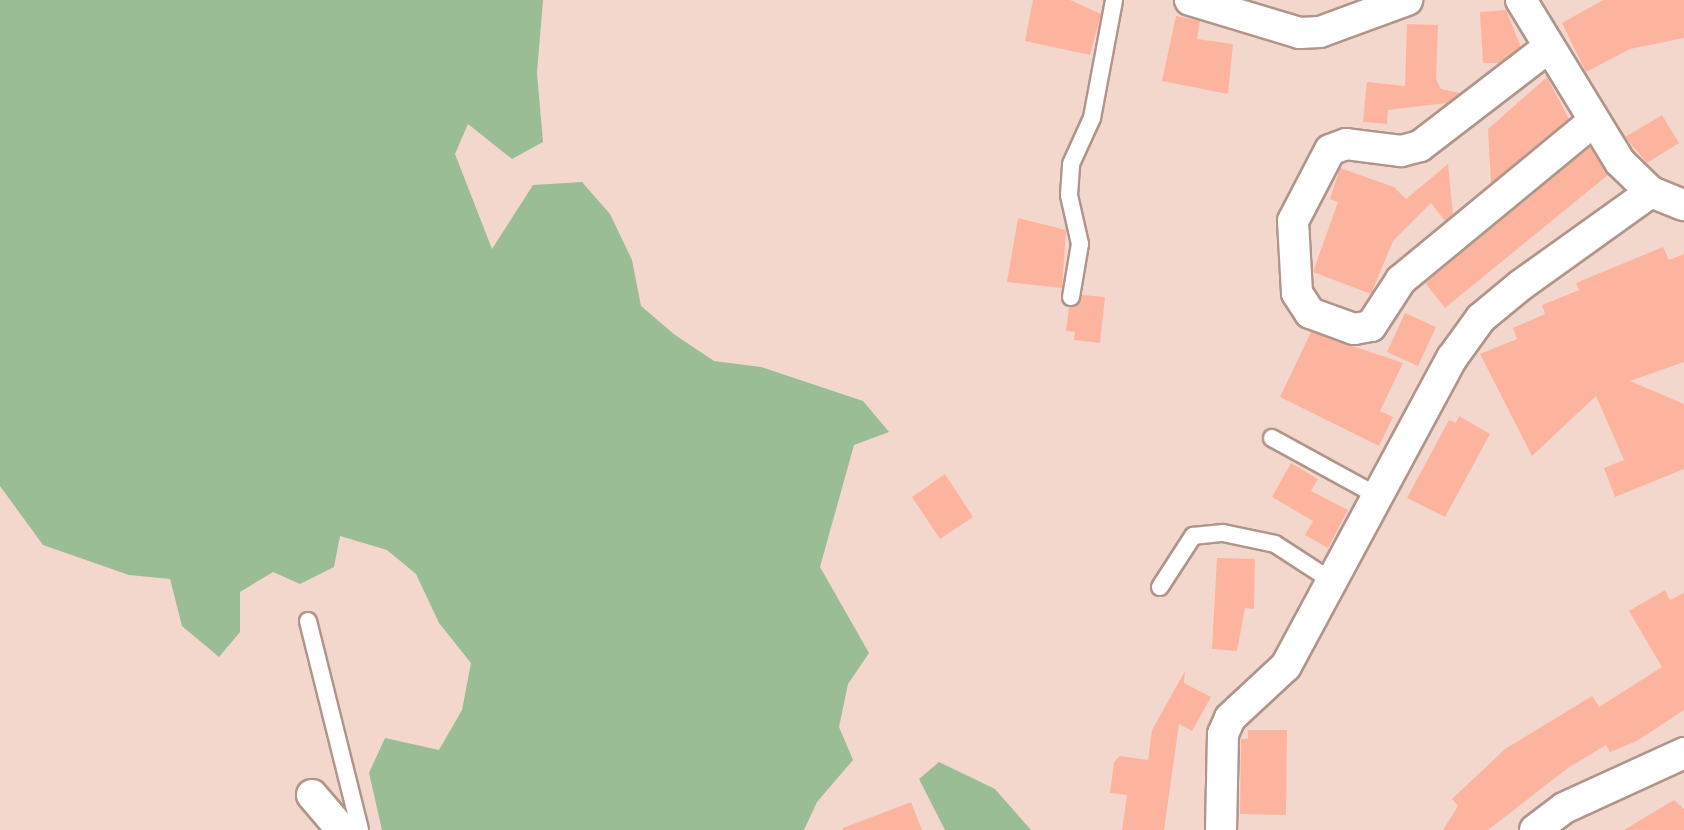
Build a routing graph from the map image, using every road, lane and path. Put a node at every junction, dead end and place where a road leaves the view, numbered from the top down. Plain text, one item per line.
1 (1114, 0) edge
2 (1190, 0) edge
3 (1407, 0) edge
4 (1521, 0) edge
5 (1549, 47) junction
6 (1594, 121) junction
7 (1651, 192) junction
8 (1684, 205) edge
9 (1071, 297) dead end
10 (1272, 438) dead end
11 (1378, 496) junction
12 (1332, 581) junction
13 (1160, 587) dead end
14 (308, 621) dead end
15 (1684, 754) edge
16 (312, 795) dead end
17 (342, 830) edge
18 (360, 830) edge
19 (1221, 830) edge
20 (1535, 830) edge

1 - 9 lane
2 - 3 street
4 - 5 street
5 - 6 street
5 - 6 street
6 - 7 street
7 - 8 street
7 - 11 street
10 - 11 lane
11 - 12 street
12 - 13 lane
12 - 19 street
14 - 18 lane
15 - 20 street
16 - 17 street

